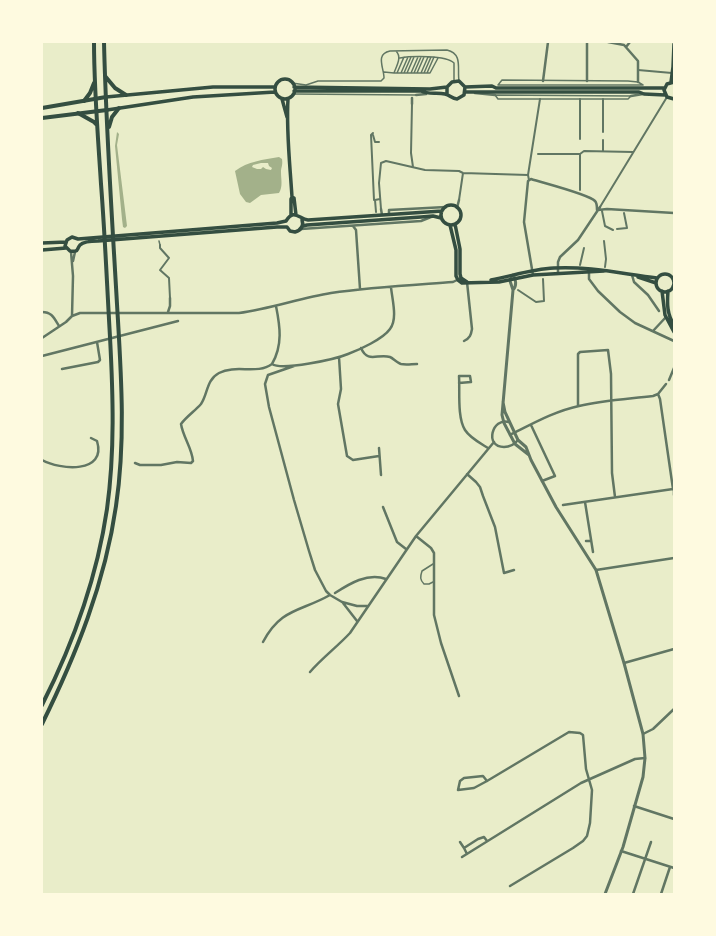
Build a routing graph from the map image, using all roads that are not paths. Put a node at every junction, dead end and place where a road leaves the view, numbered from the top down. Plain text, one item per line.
1 (94, 42) edge
2 (104, 42) edge
3 (548, 42) edge
4 (587, 42) edge
5 (608, 42) edge
6 (630, 42) edge
7 (674, 44) edge
8 (626, 47) junction
9 (396, 51) junction
10 (404, 57) junction
11 (411, 57) junction
12 (414, 57) junction
13 (418, 57) junction
14 (421, 57) junction
15 (424, 57) junction
16 (428, 57) junction
17 (431, 57) junction
18 (434, 57) junction
19 (438, 57) junction
20 (441, 57) junction
21 (400, 58) junction
22 (408, 58) junction
23 (440, 60) dead end
24 (638, 70) junction
25 (673, 70) edge
26 (384, 72) junction
27 (394, 73) junction
28 (397, 73) junction
29 (401, 73) junction
30 (404, 73) junction
31 (407, 73) junction
32 (411, 73) junction
33 (414, 73) junction
34 (417, 73) junction
35 (420, 73) junction
36 (424, 73) junction
37 (427, 73) junction
38 (105, 76) junction
39 (95, 81) junction
40 (454, 81) junction
41 (459, 81) junction
42 (543, 81) junction
43 (587, 81) junction
44 (638, 82) junction
45 (672, 82) edge
46 (498, 85) junction
47 (643, 85) junction
48 (276, 86) junction
49 (492, 86) junction
50 (447, 87) junction
51 (465, 87) junction
52 (647, 88) junction
53 (664, 88) junction
54 (294, 89) junction
55 (275, 92) junction
56 (465, 92) junction
57 (471, 92) junction
58 (426, 94) junction
59 (448, 94) junction
60 (644, 94) junction
61 (126, 95) junction
62 (416, 95) joint
63 (495, 95) junction
64 (631, 96) junction
65 (106, 97) junction
66 (412, 98) dead end
67 (665, 98) junction
68 (96, 99) junction
69 (282, 99) junction
70 (288, 99) junction
71 (540, 99) junction
72 (580, 99) junction
73 (674, 99) edge
74 (603, 100) junction
75 (84, 101) junction
76 (412, 104) joint
77 (42, 108) edge
78 (119, 108) junction
79 (107, 110) junction
80 (96, 111) junction
81 (78, 113) junction
82 (287, 117) junction
83 (42, 118) edge
84 (97, 125) junction
85 (108, 131) junction
86 (603, 132) dead end
87 (580, 140) dead end
88 (603, 140) dead end
89 (379, 142) dead end
90 (603, 151) junction
91 (633, 152) junction
92 (538, 154) dead end
93 (580, 154) junction
94 (413, 167) junction
95 (463, 173) junction
96 (528, 175) junction
97 (528, 180) junction
98 (580, 190) dead end
99 (292, 197) junction
100 (380, 199) junction
101 (375, 200) junction
102 (459, 200) joint
103 (446, 207) junction
104 (600, 207) joint
105 (458, 208) junction
106 (381, 209) joint
107 (597, 210) junction
108 (442, 211) junction
109 (602, 211) dead end
110 (625, 211) junction
111 (376, 212) dead end
112 (674, 213) edge
113 (291, 215) junction
114 (296, 215) junction
115 (389, 215) junction
116 (382, 216) junction
117 (433, 216) junction
118 (441, 218) junction
119 (302, 220) junction
120 (286, 221) junction
121 (455, 224) junction
122 (450, 225) junction
123 (352, 226) junction
124 (287, 227) junction
125 (302, 227) junction
126 (617, 229) dead end
127 (612, 230) dead end
128 (78, 239) junction
129 (159, 241) dead end
130 (604, 241) dead end
131 (66, 242) junction
132 (42, 243) edge
133 (80, 245) junction
134 (160, 245) joint
135 (66, 248) junction
136 (584, 248) dead end
137 (42, 250) edge
138 (73, 252) junction
139 (580, 267) junction
140 (558, 268) junction
141 (605, 270) junction
142 (589, 271) junction
143 (532, 272) junction
144 (558, 273) junction
145 (543, 274) junction
146 (513, 275) junction
147 (632, 275) junction
148 (638, 277) junction
149 (657, 278) junction
150 (459, 279) junction
151 (516, 279) junction
152 (543, 279) joint
153 (674, 279) edge
154 (510, 280) junction
155 (467, 282) junction
156 (484, 282) junction
157 (656, 283) junction
158 (674, 286) edge
159 (391, 287) junction
160 (360, 289) junction
161 (513, 290) junction
162 (518, 290) joint
163 (662, 291) junction
164 (668, 291) junction
165 (170, 298) joint
166 (276, 306) junction
167 (72, 310) junction
168 (659, 311) dead end
169 (42, 312) edge
170 (168, 312) junction
171 (80, 313) junction
172 (72, 316) junction
173 (667, 316) junction
174 (178, 321) dead end
175 (674, 325) edge
176 (59, 326) junction
177 (653, 331) junction
178 (674, 332) edge
179 (42, 338) edge
180 (464, 341) dead end
181 (97, 342) junction
182 (674, 342) edge
183 (361, 348) junction
184 (42, 356) edge
185 (339, 357) junction
186 (272, 364) junction
187 (417, 364) dead end
188 (294, 366) junction
189 (674, 368) edge
190 (62, 369) dead end
191 (669, 380) dead end
192 (459, 383) junction
193 (666, 384) dead end
194 (658, 394) junction
195 (611, 400) junction
196 (503, 402) junction
197 (578, 406) junction
198 (503, 421) junction
199 (509, 422) junction
200 (531, 425) junction
201 (514, 433) junction
202 (510, 435) junction
203 (91, 438) dead end
204 (518, 440) junction
205 (494, 442) junction
206 (515, 444) junction
207 (379, 448) dead end
208 (488, 448) junction
209 (529, 455) junction
210 (379, 456) junction
211 (42, 460) edge
212 (135, 463) dead end
213 (467, 474) junction
214 (381, 475) dead end
215 (542, 481) junction
216 (674, 489) edge
217 (674, 495) edge
218 (615, 497) junction
219 (584, 502) junction
220 (563, 505) dead end
221 (383, 507) dead end
222 (416, 536) junction
223 (591, 540) junction
224 (586, 542) dead end
225 (406, 549) junction
226 (593, 552) dead end
227 (674, 558) edge
228 (435, 563) junction
229 (514, 570) dead end
230 (596, 570) junction
231 (386, 579) junction
232 (435, 581) junction
233 (335, 593) dead end
234 (330, 596) junction
235 (342, 602) junction
236 (368, 606) junction
237 (357, 621) junction
238 (263, 642) dead end
239 (674, 649) edge
240 (624, 662) junction
241 (310, 672) dead end
242 (459, 696) dead end
243 (42, 705) edge
244 (674, 709) edge
245 (42, 724) edge
246 (643, 734) junction
247 (645, 758) junction
248 (589, 779) junction
249 (487, 781) junction
250 (634, 806) junction
251 (674, 819) edge
252 (487, 841) junction
253 (460, 842) dead end
254 (651, 842) dead end
255 (464, 848) junction
256 (621, 851) junction
257 (467, 854) junction
258 (462, 857) dead end
259 (645, 859) junction
260 (670, 867) junction
261 (674, 868) edge
262 (510, 886) dead end
263 (605, 894) edge
264 (633, 894) edge
265 (661, 894) edge

1 - 39 main road
2 - 38 main road
3 - 42 street
4 - 43 street
5 - 8 street
6 - 8 street
7 - 25 main road
8 - 24 street
9 - 21 lane
9 - 26 lane
9 - 41 lane
10 - 21 lane
10 - 22 lane
10 - 28 lane
11 - 12 lane
11 - 22 lane
11 - 30 lane
12 - 13 lane
12 - 31 lane
13 - 14 lane
13 - 32 lane
14 - 15 lane
14 - 33 lane
15 - 16 lane
15 - 34 lane
16 - 17 lane
16 - 35 lane
17 - 18 lane
17 - 36 lane
18 - 19 lane
18 - 37 lane
19 - 20 lane
19 - 37 lane
20 - 23 lane
20 - 40 lane
21 - 27 lane
22 - 29 lane
24 - 25 street
24 - 44 street
25 - 45 main road
26 - 27 lane
26 - 54 lane
27 - 28 lane
28 - 29 lane
29 - 30 lane
30 - 31 lane
31 - 32 lane
32 - 33 lane
33 - 34 lane
34 - 35 lane
35 - 36 lane
36 - 37 lane
38 - 61 main road
38 - 65 main road
39 - 68 main road
39 - 75 main road
40 - 41 main road
40 - 50 main road
41 - 51 main road
42 - 43 lane
42 - 46 lane
43 - 44 lane
44 - 47 lane
45 - 53 main road
46 - 47 lane
46 - 49 street
47 - 52 street
48 - 54 main road
48 - 55 main road
48 - 61 main road
49 - 51 main road
49 - 52 main road
50 - 54 main road
50 - 59 main road
51 - 56 main road
52 - 53 main road
53 - 67 main road
54 - 58 main road
54 - 62 lane
54 - 70 main road
55 - 69 main road
55 - 78 main road
56 - 57 main road
56 - 59 main road
57 - 60 main road
57 - 63 street
58 - 59 main road
58 - 62 street
60 - 64 street
60 - 67 main road
61 - 65 main road
63 - 64 lane
63 - 71 lane
64 - 74 lane
65 - 68 main road
65 - 79 main road
66 - 76 street
67 - 73 main road
67 - 91 street
68 - 75 main road
68 - 80 main road
69 - 70 main road
69 - 82 main road
70 - 82 main road
71 - 72 lane
71 - 96 street
72 - 74 lane
72 - 87 street
74 - 86 street
75 - 77 main road
76 - 94 street
78 - 79 main road
78 - 85 main road
79 - 80 main road
79 - 85 main road
80 - 81 main road
80 - 84 main road
81 - 83 main road
81 - 84 main road
82 - 99 main road
84 - 243 main road
85 - 245 main road
88 - 90 street
89 - 101 street
90 - 91 street
90 - 93 street
91 - 104 street
92 - 93 street
93 - 98 street
94 - 95 street
94 - 100 street
95 - 96 street
95 - 102 street
96 - 97 street
97 - 107 street
97 - 143 street
99 - 113 main road
99 - 114 main road
100 - 101 street
100 - 106 street
101 - 111 street
102 - 105 street
103 - 105 main road
103 - 108 main road
103 - 115 street
104 - 107 street
105 - 121 main road
106 - 116 street
107 - 110 street
107 - 140 street
108 - 115 main road
108 - 118 main road
109 - 127 street
110 - 112 street
110 - 126 street
113 - 114 main road
113 - 120 main road
114 - 119 main road
115 - 116 main road
116 - 119 main road
117 - 118 main road
117 - 123 street
117 - 125 main road
118 - 122 main road
119 - 125 main road
120 - 124 main road
120 - 128 main road
121 - 122 main road
121 - 150 main road
122 - 150 main road
123 - 125 street
123 - 160 street
124 - 125 main road
124 - 133 main road
128 - 131 main road
128 - 133 main road
129 - 134 lane
130 - 141 street
131 - 132 main road
131 - 135 main road
133 - 138 main road
134 - 165 street
135 - 137 main road
135 - 138 main road
136 - 139 street
138 - 167 street
139 - 140 main road
139 - 142 main road
140 - 143 main road
140 - 144 street
141 - 142 main road
141 - 147 main road
142 - 144 main road
142 - 177 street
143 - 145 main road
143 - 146 main road
143 - 151 main road
144 - 145 main road
145 - 152 lane
146 - 151 street
146 - 154 street
146 - 156 main road
147 - 148 main road
147 - 168 street
148 - 149 main road
148 - 157 main road
149 - 153 main road
149 - 157 main road
150 - 155 main road
150 - 159 street
151 - 154 main road
151 - 161 street
152 - 162 street
153 - 158 main road
154 - 156 main road
154 - 161 street
155 - 156 main road
155 - 180 street
157 - 163 main road
158 - 164 main road
159 - 160 street
159 - 183 street
160 - 166 street
161 - 162 lane
161 - 196 street
163 - 164 main road
163 - 173 main road
164 - 173 main road
165 - 170 street
166 - 170 street
166 - 186 street
167 - 171 street
167 - 172 street
169 - 176 street
170 - 171 street
171 - 172 street
172 - 176 street
173 - 175 main road
173 - 177 street
173 - 178 main road
174 - 181 street
176 - 179 street
177 - 182 street
181 - 184 street
181 - 190 street
183 - 185 street
183 - 187 street
185 - 188 street
185 - 210 street
186 - 188 street
186 - 212 street
188 - 234 street
189 - 191 street
192 - 192 street
192 - 208 street
193 - 194 street
194 - 195 street
194 - 216 street
195 - 197 street
195 - 197 street
195 - 218 street
196 - 198 street
196 - 199 street
197 - 200 street
198 - 199 street
198 - 202 street
198 - 205 street
199 - 201 street
200 - 201 street
200 - 215 street
201 - 202 street
201 - 204 street
202 - 206 street
203 - 211 street
204 - 206 street
204 - 209 street
205 - 206 street
205 - 208 street
206 - 209 street
207 - 210 street
208 - 213 street
209 - 215 street
210 - 214 street
213 - 222 street
213 - 229 street
215 - 230 street
216 - 217 street
216 - 218 street
218 - 219 street
219 - 220 street
219 - 223 street
221 - 225 street
222 - 225 street
222 - 228 street
223 - 224 street
223 - 226 street
225 - 231 street
227 - 230 street
228 - 232 street
228 - 232 lane
230 - 240 street
231 - 233 street
231 - 236 street
232 - 242 street
234 - 235 street
234 - 238 street
235 - 236 street
235 - 237 street
236 - 237 street
237 - 241 street
239 - 240 street
240 - 246 street
244 - 246 street
246 - 247 street
247 - 248 street
247 - 250 street
248 - 249 street
248 - 252 street
248 - 262 street
249 - 249 street
250 - 251 street
250 - 256 street
252 - 255 street
252 - 257 street
253 - 255 street
254 - 259 street
255 - 257 street
256 - 259 street
256 - 263 street
257 - 258 street
259 - 260 street
259 - 264 street
260 - 261 street
260 - 265 street

